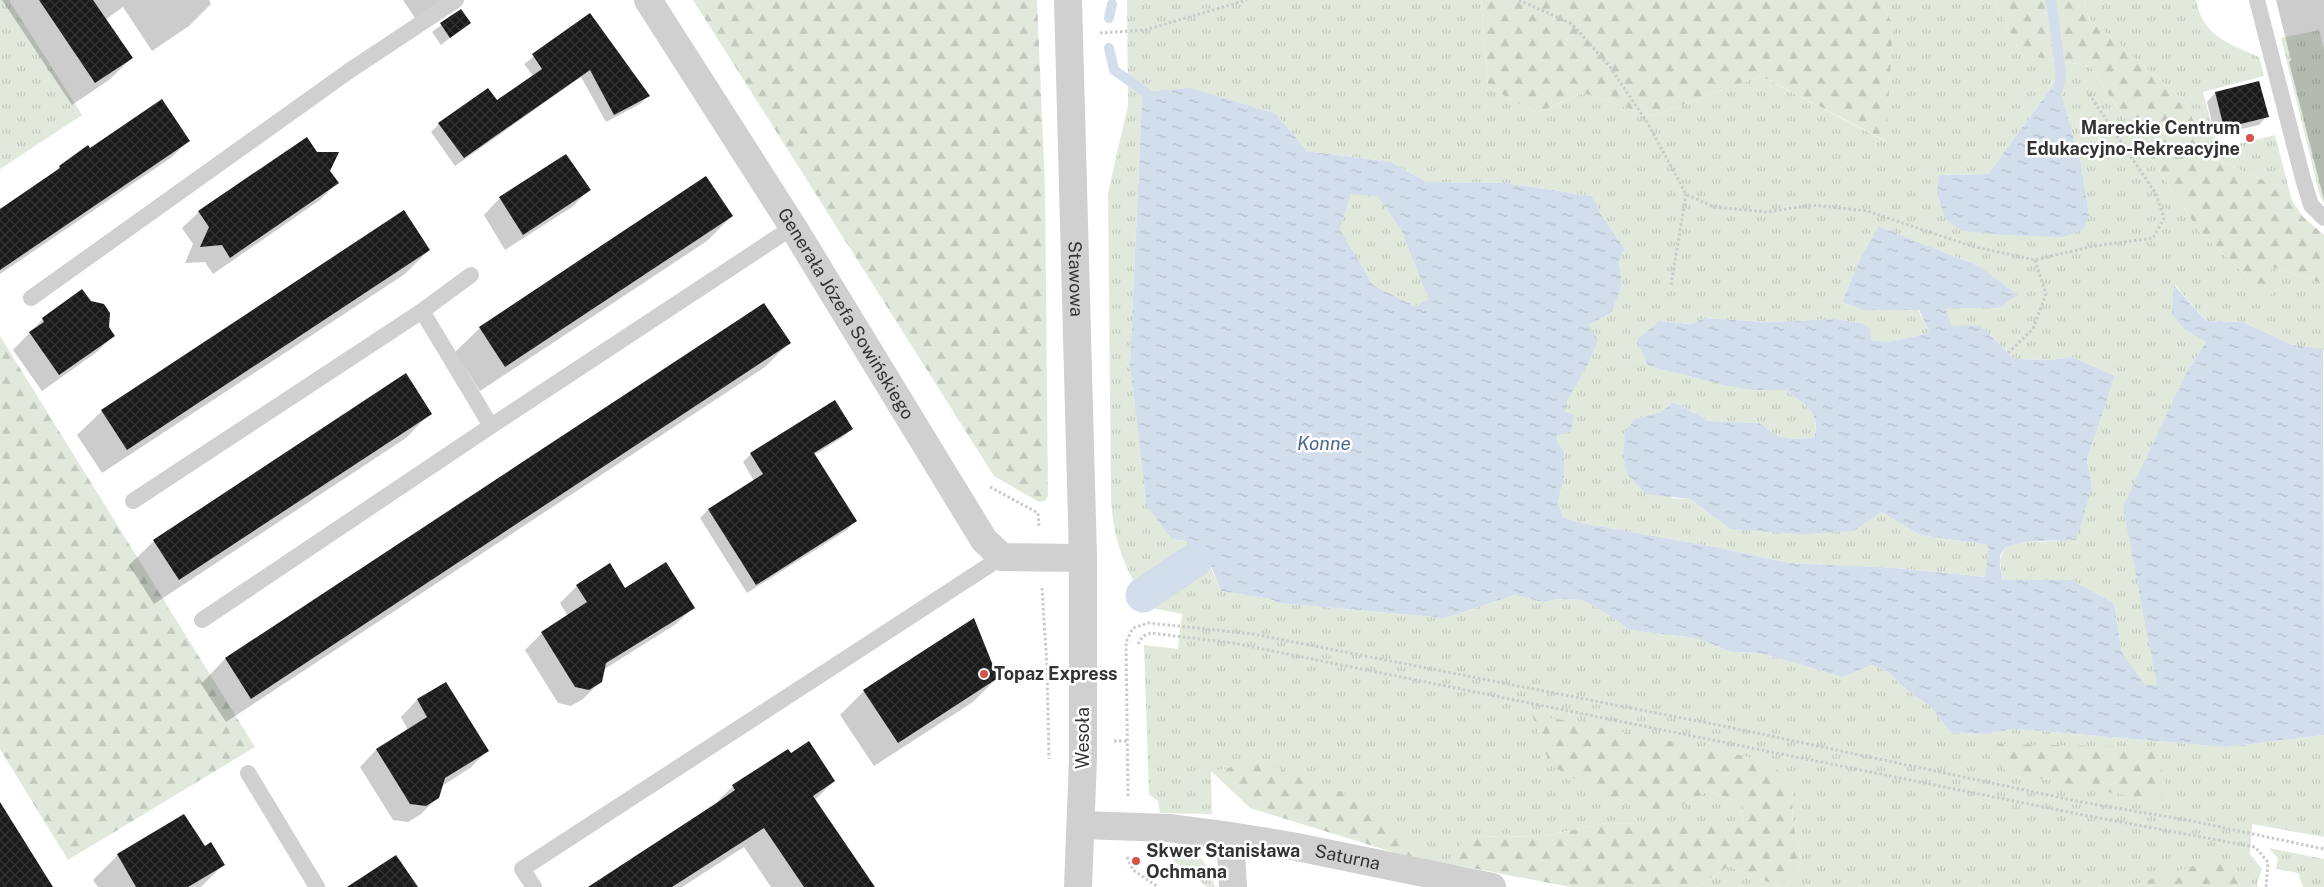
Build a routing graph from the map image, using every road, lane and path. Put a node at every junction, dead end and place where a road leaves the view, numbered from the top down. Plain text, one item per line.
1 (456, 0) edge
2 (648, 0) edge
3 (1068, 0) edge
4 (1247, 0) edge
5 (1519, 0) edge
6 (2257, 0) edge
7 (1070, 36) junction
8 (2086, 91) dead end
9 (1686, 194) junction
10 (2324, 218) edge
11 (793, 227) junction
12 (2035, 260) junction
13 (471, 275) dead end
14 (1671, 285) dead end
15 (31, 298) dead end
16 (422, 311) junction
17 (2008, 353) dead end
18 (491, 426) junction
19 (133, 501) dead end
20 (1002, 557) junction
21 (1084, 558) junction
22 (1041, 580) dead end
23 (202, 620) dead end
24 (1138, 644) dead end
25 (1049, 765) dead end
26 (248, 774) dead end
27 (1128, 777) dead end
28 (1081, 825) junction
29 (1230, 836) junction
30 (2324, 849) edge
31 (1127, 857) dead end
32 (317, 887) edge
33 (534, 887) edge
34 (1078, 887) edge
35 (1158, 887) edge
36 (1233, 887) edge
37 (1492, 887) edge
38 (2266, 887) edge

1 - 15 lane
2 - 11 street, Generała Józefa Sowińskiego
3 - 7 street, Stawowa
4 - 7 path
5 - 9 path
6 - 10 lane
7 - 21 street, Stawowa
8 - 12 path
9 - 12 path
9 - 14 path
11 - 18 lane
11 - 20 street, Generała Józefa Sowińskiego
12 - 17 path
13 - 16 lane
16 - 18 lane
16 - 19 lane
18 - 23 lane
20 - 21 street
20 - 33 lane
21 - 28 street, Wesoła
22 - 25 path
24 - 38 path
26 - 32 lane
27 - 30 path
28 - 29 street, Saturna
28 - 34 street, Wesoła
29 - 36 street
29 - 37 street, Saturna
31 - 35 path

